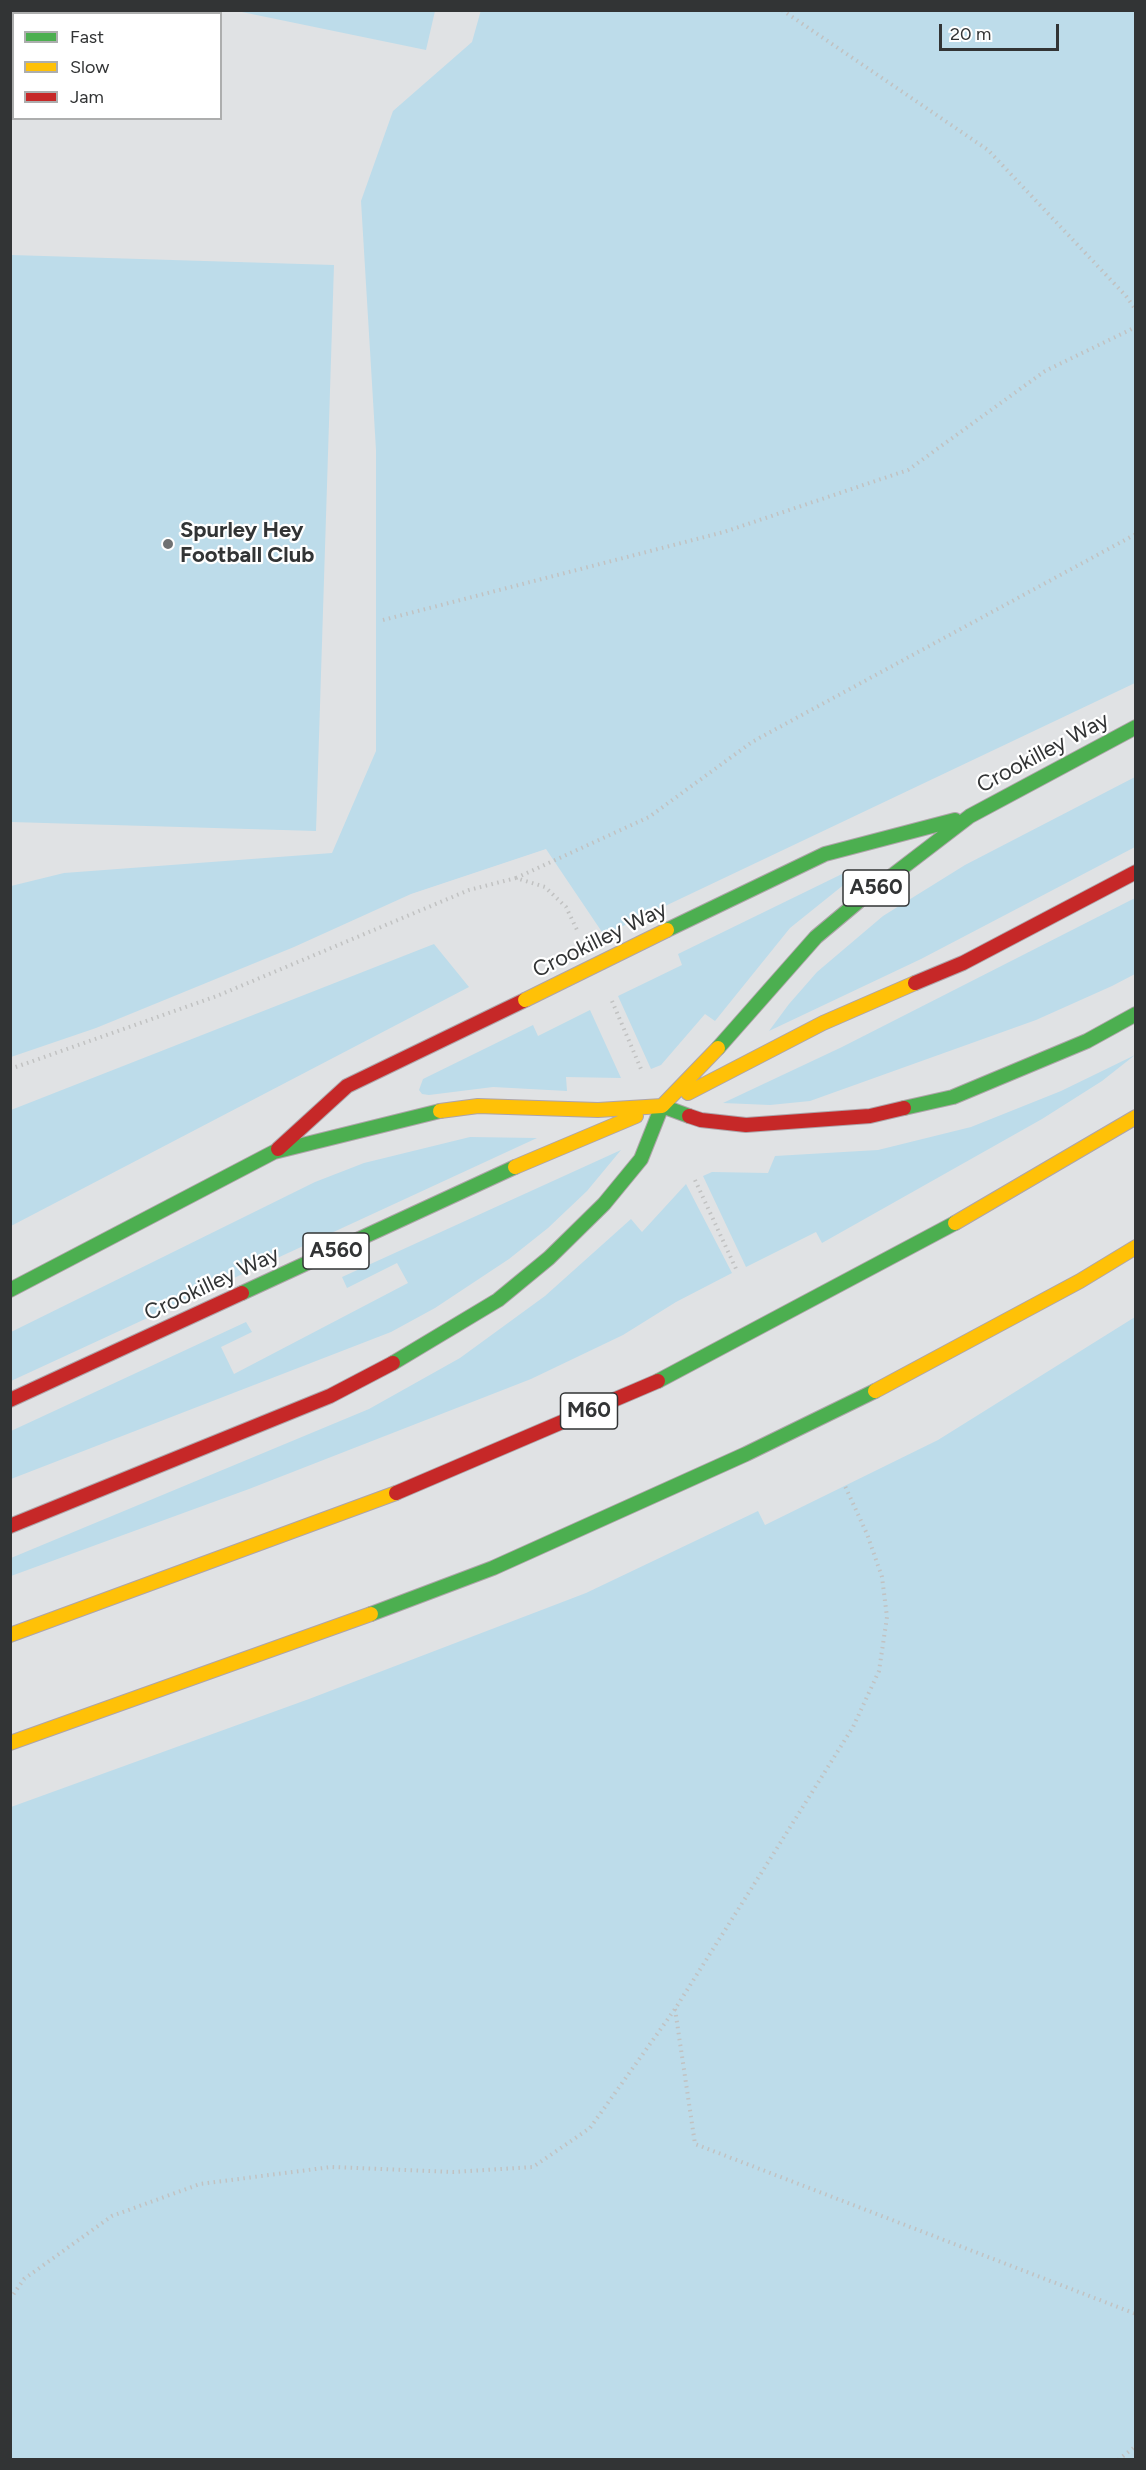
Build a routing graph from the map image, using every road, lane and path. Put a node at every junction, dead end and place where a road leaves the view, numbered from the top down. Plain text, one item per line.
1 (782, 10) edge
2 (1136, 310) edge
3 (1136, 327) edge
4 (1136, 534) edge
5 (383, 620) dead end
6 (1136, 727) edge
7 (970, 816) junction
8 (1136, 872) edge
9 (516, 878) junction
10 (583, 941) dead end
11 (612, 1001) dead end
12 (1136, 1014) edge
13 (10, 1069) edge
14 (643, 1073) dead end
15 (663, 1106) junction
16 (1136, 1117) edge
17 (274, 1152) junction
18 (695, 1180) dead end
19 (1136, 1247) edge
20 (737, 1271) dead end
21 (10, 1290) edge
22 (10, 1400) edge
23 (845, 1486) dead end
24 (10, 1526) edge
25 (10, 1635) edge
26 (10, 1743) edge
27 (675, 2009) junction
28 (10, 2298) edge
29 (1136, 2314) edge
30 (1136, 2446) edge
31 (1118, 2460) edge

1 - 2 path
3 - 5 path
4 - 9 path
6 - 7 main road, Crookilley Way / A560
7 - 15 main road, Crookilley Way / A560
7 - 17 main road, Crookilley Way / A560, bridge
8 - 15 main road, Crookilley Way / A560
9 - 10 path
9 - 13 path
11 - 14 path
12 - 15 main road
15 - 17 main road, Crookilley Way / A560
15 - 22 main road, Crookilley Way / A560
15 - 24 main road
16 - 25 main road, M60
17 - 21 main road, Crookilley Way / A560
18 - 20 path
19 - 26 main road
23 - 27 path
27 - 28 path
27 - 29 path
30 - 31 path

